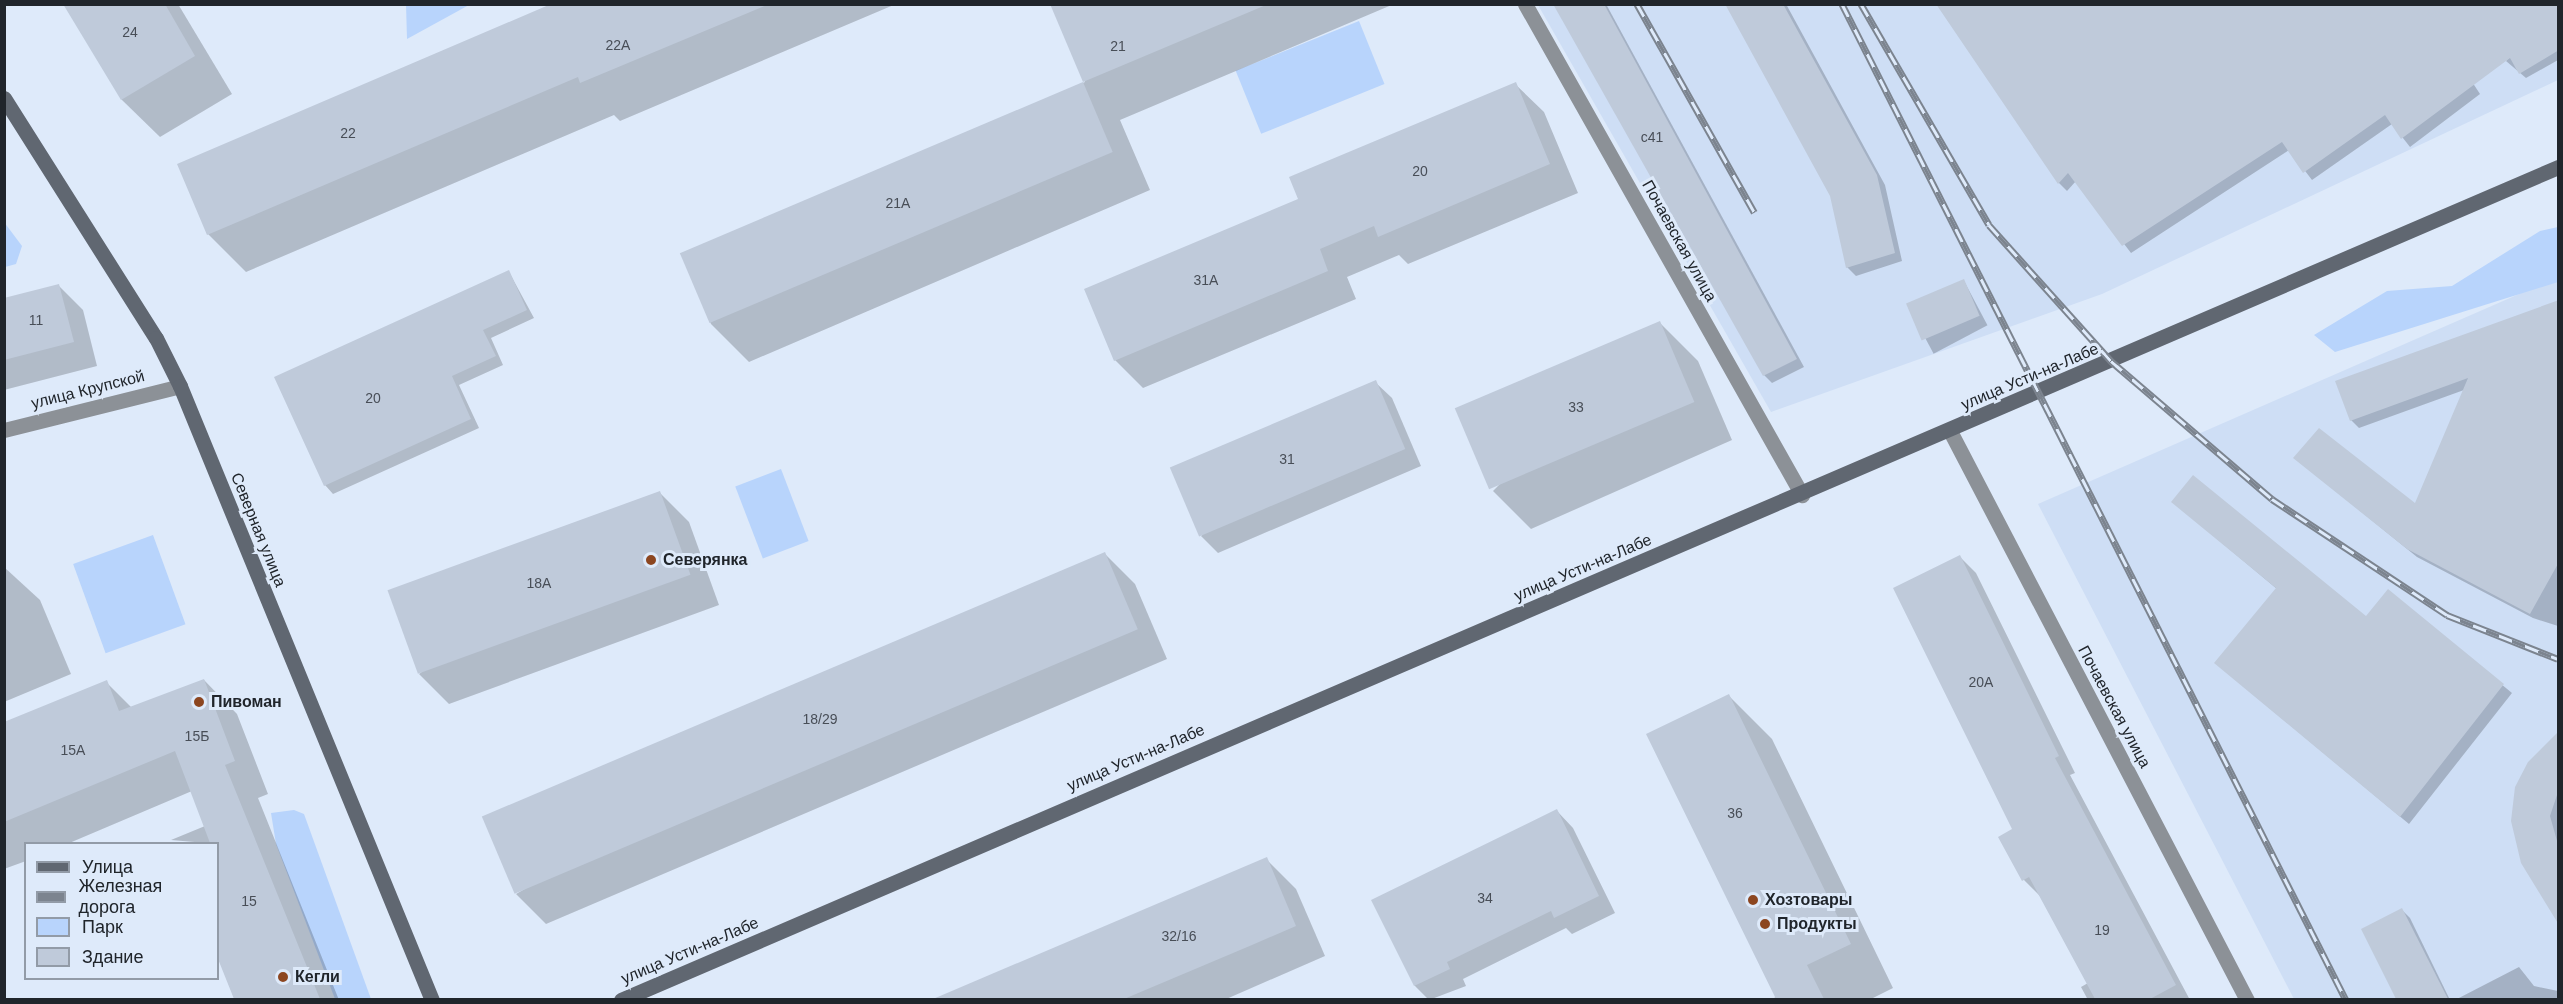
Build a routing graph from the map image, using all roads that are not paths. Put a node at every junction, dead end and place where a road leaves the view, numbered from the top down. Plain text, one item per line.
1 (1525, 4) edge
2 (4, 98) edge
3 (2559, 167) edge
4 (180, 386) junction
5 (4, 430) edge
6 (1950, 431) junction
7 (1802, 495) junction
8 (432, 999) edge
9 (621, 999) edge
10 (2247, 999) edge

1 - 7 street, Почаевская улица
2 - 4 street, Северная улица
3 - 6 street, улица Усти-на-Лабе
4 - 5 street, улица Крупской
4 - 8 street, Северная улица
6 - 7 street, улица Усти-на-Лабе
6 - 10 street, Почаевская улица
7 - 9 street, улица Усти-на-Лабе

